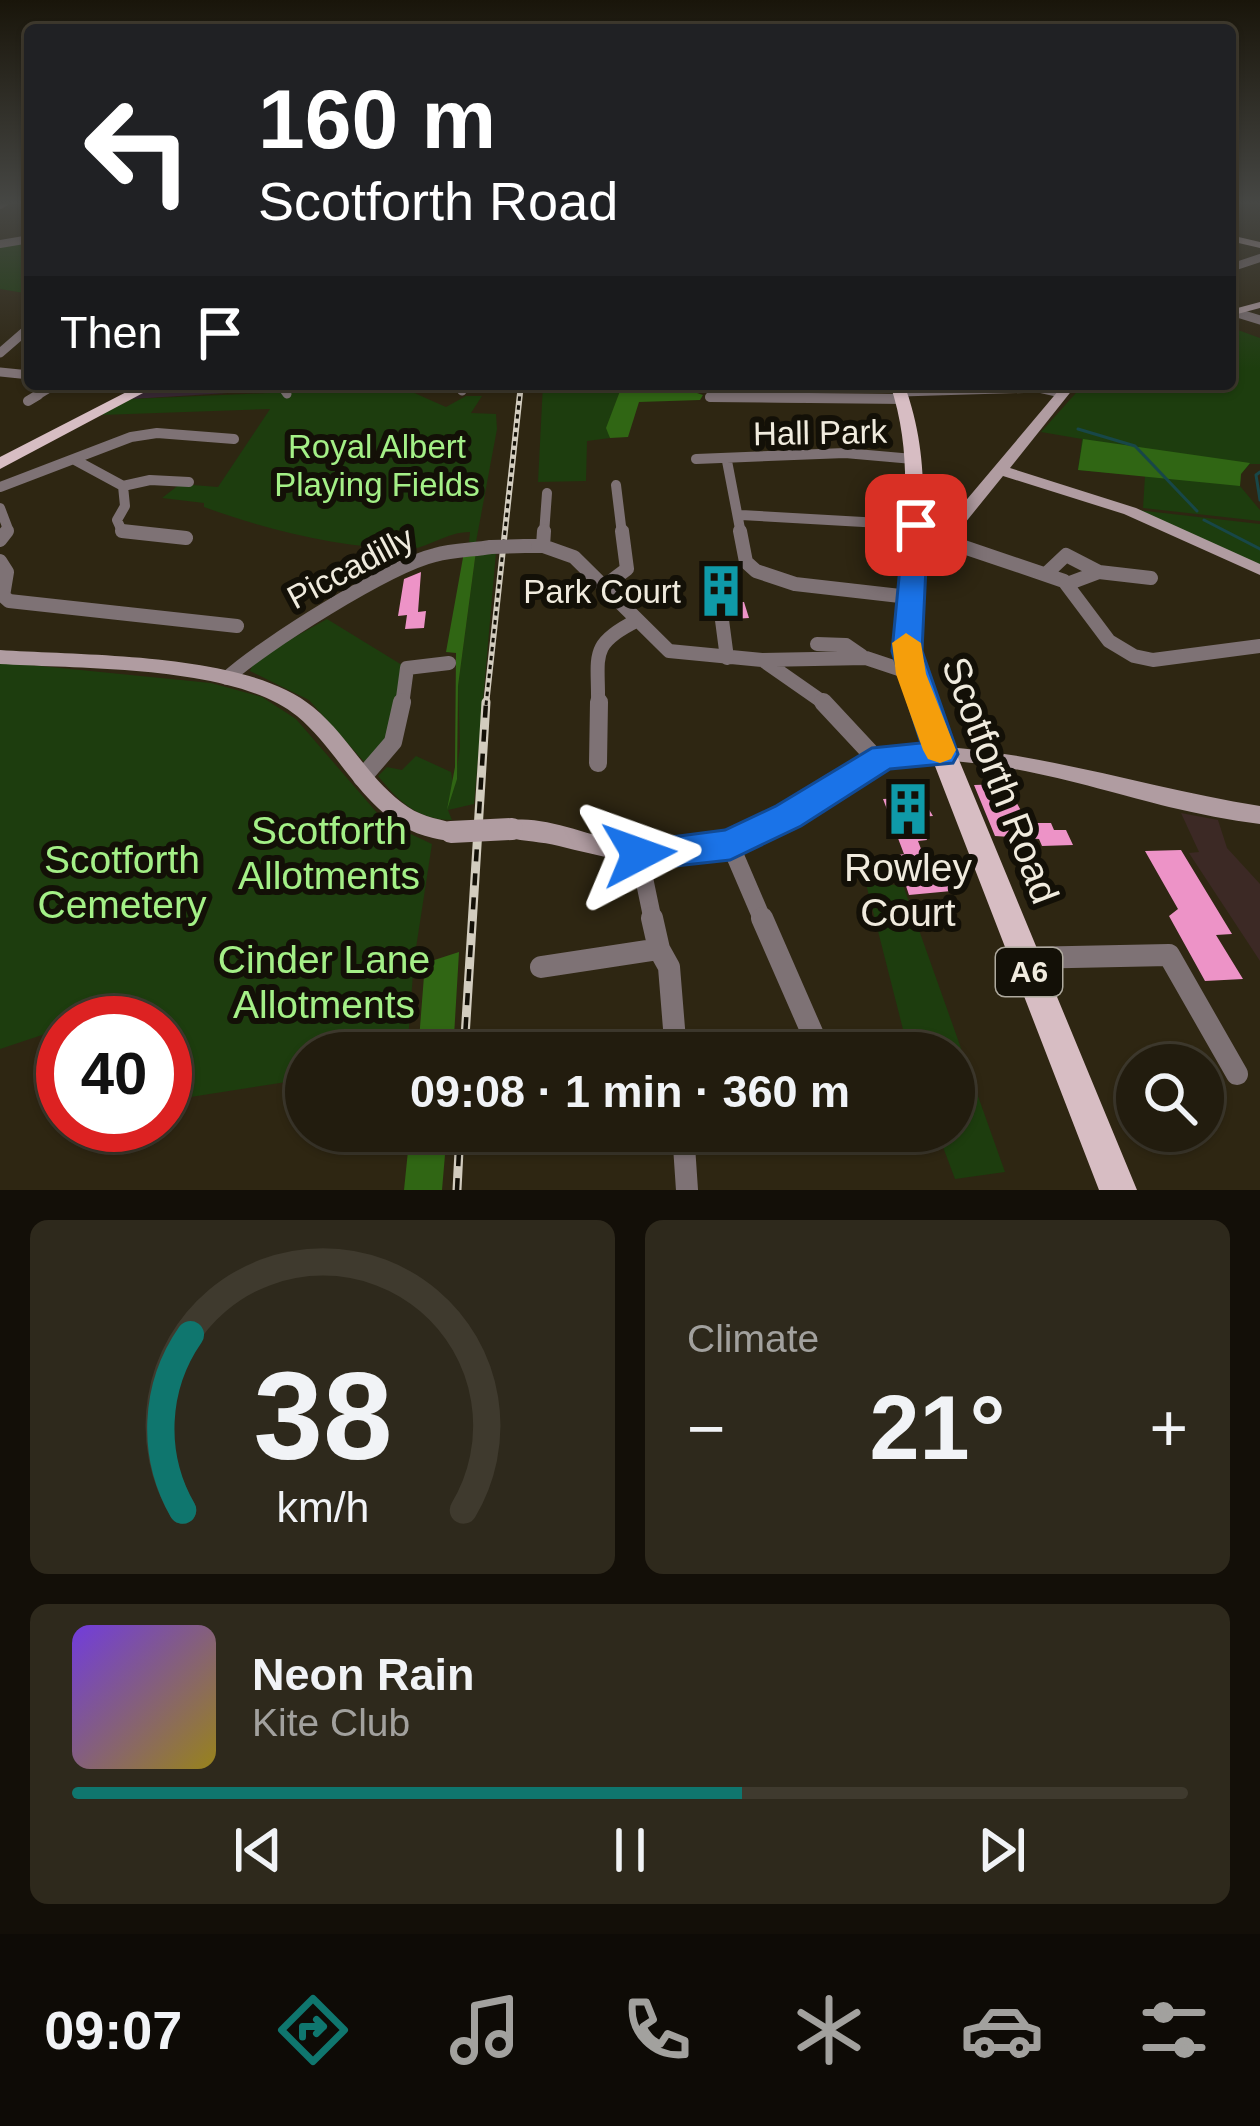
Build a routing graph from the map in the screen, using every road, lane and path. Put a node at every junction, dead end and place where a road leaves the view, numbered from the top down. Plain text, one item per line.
1 (24, 333) edge
2 (0, 352) edge
3 (46, 390) edge
4 (142, 390) edge
5 (1065, 390) edge
6 (901, 392) edge
7 (710, 397) dead end
8 (28, 400) dead end
9 (227, 436) dead end
10 (696, 459) dead end
11 (913, 459) junction
12 (75, 460) junction
13 (727, 461) junction
14 (0, 464) edge
15 (998, 469) junction
16 (189, 482) dead end
17 (616, 485) dead end
18 (123, 486) junction
19 (0, 487) edge
20 (547, 494) dead end
21 (0, 508) edge
22 (741, 515) junction
23 (928, 533) junction
24 (186, 538) dead end
25 (0, 540) edge
26 (543, 546) junction
27 (0, 561) edge
28 (1260, 570) edge
29 (1048, 572) junction
30 (1099, 572) junction
31 (1151, 578) dead end
32 (1067, 584) junction
33 (603, 587) junction
34 (909, 597) junction
35 (720, 605) dead end
36 (636, 621) junction
37 (237, 626) dead end
38 (817, 644) dead end
39 (1260, 646) edge
40 (0, 657) edge
41 (728, 658) junction
42 (866, 658) junction
43 (762, 660) junction
44 (449, 663) dead end
45 (911, 674) junction
46 (227, 678) junction
47 (941, 754) junction
48 (877, 760) junction
49 (598, 763) dead end
50 (362, 778) junction
51 (1260, 815) edge
52 (730, 844) junction
53 (639, 854) junction
54 (659, 949) junction
55 (1023, 958) junction
56 (541, 967) dead end
57 (674, 1032) edge
58 (812, 1032) edge
59 (1237, 1074) dead end
60 (684, 1152) edge
61 (687, 1190) edge
62 (1118, 1190) edge

1 - 2 street
3 - 8 street
4 - 14 main road
5 - 15 street
6 - 7 street
6 - 11 main road, Scotforth Road / A6
9 - 12 street
10 - 13 street, Hall Park
11 - 13 street, Hall Park
11 - 23 main road, Scotforth Road / A6
12 - 18 street
12 - 19 street
13 - 22 street, Hall Park
15 - 23 street
15 - 28 street
16 - 18 street
17 - 33 street
18 - 24 street
20 - 26 street
21 - 25 street
22 - 23 street
22 - 34 street, Hall Park
23 - 29 street
23 - 34 main road, Scotforth Road / A6
26 - 33 street
26 - 46 street, Piccadilly, bridge
27 - 37 street
29 - 30 street
29 - 32 street
30 - 31 street
30 - 32 street
32 - 39 street
33 - 36 street
34 - 45 main road, Scotforth Road / A6
35 - 41 street
36 - 41 street
36 - 49 street
38 - 42 street
40 - 46 street
41 - 43 street
42 - 43 street
42 - 45 street
43 - 48 street
44 - 50 street
45 - 47 main road, Scotforth Road / A6
46 - 50 street
47 - 48 street
47 - 51 street
47 - 55 main road, Scotforth Road / A6
48 - 52 street
50 - 53 street, bridge
52 - 53 street
52 - 58 street
53 - 54 street
54 - 56 street
54 - 57 street
55 - 59 street
55 - 62 main road, Scotforth Road / A6
60 - 61 street

